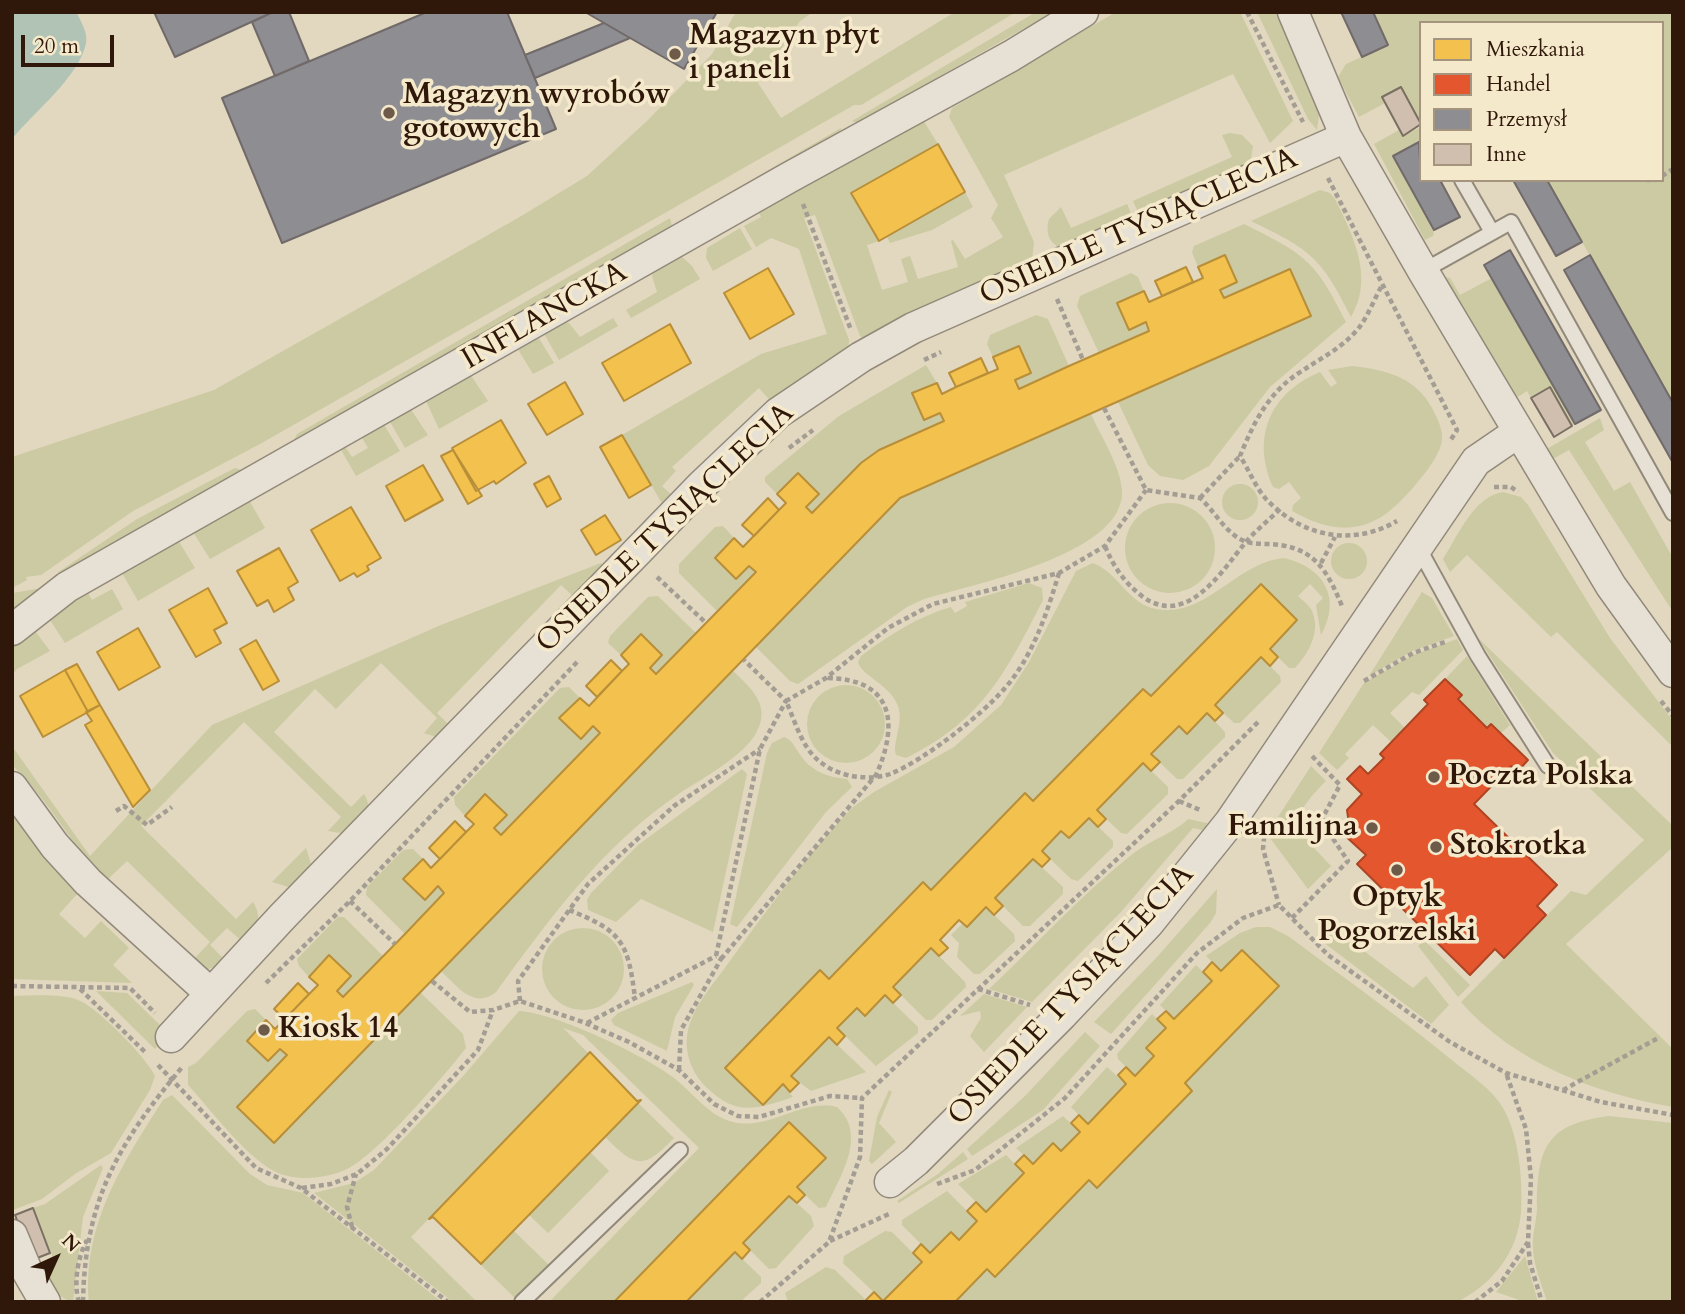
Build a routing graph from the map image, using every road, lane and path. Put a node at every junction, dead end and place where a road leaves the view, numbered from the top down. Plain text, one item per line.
1 (1248, 12) edge
2 (1293, 12) edge
3 (1081, 13) edge
4 (1346, 137) junction
5 (1317, 149) junction
6 (1329, 179) junction
7 (1463, 182) edge
8 (1316, 185) dead end
9 (809, 217) dead end
10 (1492, 232) junction
11 (1423, 271) junction
12 (1381, 286) junction
13 (1070, 294) dead end
14 (1058, 299) junction
15 (1045, 304) dead end
16 (854, 338) dead end
17 (949, 348) dead end
18 (1083, 360) dead end
19 (913, 365) dead end
20 (1104, 408) dead end
21 (818, 426) dead end
22 (1517, 433) junction
23 (1443, 453) dead end
24 (781, 454) dead end
25 (1240, 456) junction
26 (1146, 490) junction
27 (1485, 494) dead end
28 (1523, 495) dead end
29 (1200, 498) junction
30 (1280, 509) junction
31 (1673, 513) edge
32 (1392, 531) dead end
33 (1335, 537) junction
34 (1246, 542) junction
35 (1105, 546) junction
36 (1418, 547) junction
37 (1321, 564) junction
38 (667, 567) dead end
39 (1059, 573) junction
40 (657, 577) junction
41 (647, 587) dead end
42 (1350, 597) dead end
43 (1343, 608) junction
44 (1336, 618) dead end
45 (706, 623) dead end
46 (12, 630) edge
47 (1467, 634) junction
48 (580, 658) dead end
49 (744, 660) dead end
50 (1368, 672) dead end
51 (826, 678) junction
52 (1665, 683) edge
53 (786, 701) junction
54 (1265, 715) dead end
55 (1673, 716) edge
56 (1319, 746) dead end
57 (760, 749) junction
58 (1312, 756) junction
59 (1548, 766) dead end
60 (1305, 767) dead end
61 (876, 775) junction
62 (12, 787) edge
63 (172, 807) dead end
64 (116, 811) dead end
65 (1270, 821) dead end
66 (350, 901) junction
67 (1279, 905) junction
68 (569, 910) junction
69 (1292, 918) junction
70 (395, 944) dead end
71 (718, 958) junction
72 (432, 981) dead end
73 (12, 986) edge
74 (262, 987) dead end
75 (120, 988) dead end
76 (80, 989) junction
77 (977, 989) junction
78 (210, 993) junction
79 (635, 998) junction
80 (520, 1001) junction
81 (494, 1010) junction
82 (1062, 1015) junction
83 (587, 1023) junction
84 (1660, 1037) dead end
85 (166, 1052) junction
86 (679, 1070) junction
87 (1506, 1073) junction
88 (172, 1079) junction
89 (1563, 1090) junction
90 (862, 1098) junction
91 (1673, 1115) edge
92 (680, 1150) dead end
93 (357, 1174) junction
94 (890, 1182) dead end
95 (302, 1188) junction
96 (924, 1189) dead end
97 (893, 1211) dead end
98 (352, 1227) junction
99 (12, 1236) edge
100 (829, 1242) junction
101 (1528, 1242) junction
102 (45, 1302) edge
103 (81, 1302) edge
104 (448, 1302) edge
105 (522, 1302) edge
106 (760, 1302) edge
107 (1475, 1302) edge
108 (1542, 1302) edge

1 - 5 path
2 - 4 street
3 - 46 street, INFLANCKA
4 - 5 street, OSIEDLE TYSIĄCLECIA
4 - 11 street
5 - 6 path
5 - 78 street, OSIEDLE TYSIĄCLECIA
6 - 8 path
6 - 12 path
7 - 10 lane
9 - 16 path
10 - 11 lane
10 - 31 lane
11 - 22 street
12 - 23 path
12 - 25 path
13 - 14 path
14 - 15 path
14 - 18 path
17 - 19 path
20 - 26 path
21 - 24 path
22 - 36 street, OSIEDLE TYSIĄCLECIA
22 - 52 street
25 - 29 path
25 - 30 path
26 - 29 path
26 - 35 path
27 - 28 path
29 - 34 path
30 - 33 path
30 - 34 path
32 - 33 path
33 - 37 path
34 - 35 path
34 - 37 path
35 - 39 path
36 - 47 lane
36 - 82 street, OSIEDLE TYSIĄCLECIA
37 - 43 path
38 - 40 path
39 - 51 path
39 - 61 path
40 - 41 path
40 - 45 path
42 - 43 path
43 - 44 path
47 - 50 path
47 - 59 lane
48 - 66 path
49 - 53 path
51 - 53 path
51 - 61 path
52 - 55 path
53 - 57 path
53 - 61 path
54 - 77 path
56 - 58 path
57 - 68 path
57 - 71 path
58 - 60 path
58 - 69 path
61 - 71 path
62 - 78 street
63 - 64 path
65 - 67 path
66 - 70 path
66 - 74 path
67 - 69 path
67 - 96 path
68 - 79 path
68 - 80 path
69 - 87 path
71 - 79 path
71 - 86 path
72 - 81 path
73 - 76 path
75 - 76 path
76 - 85 path
77 - 82 path
77 - 90 path
78 - 85 street, OSIEDLE TYSIĄCLECIA
79 - 83 path
80 - 81 path
80 - 83 path
81 - 93 path
82 - 94 street, OSIEDLE TYSIĄCLECIA
83 - 86 path
84 - 89 path
85 - 88 path
85 - 88 path
86 - 90 path
87 - 89 path
87 - 101 path
88 - 95 path
88 - 103 path
89 - 91 path
90 - 100 path
92 - 105 lane
93 - 95 path
93 - 98 path
95 - 98 path
97 - 100 path
98 - 104 path
99 - 102 street
100 - 106 path
101 - 107 path
101 - 108 path

